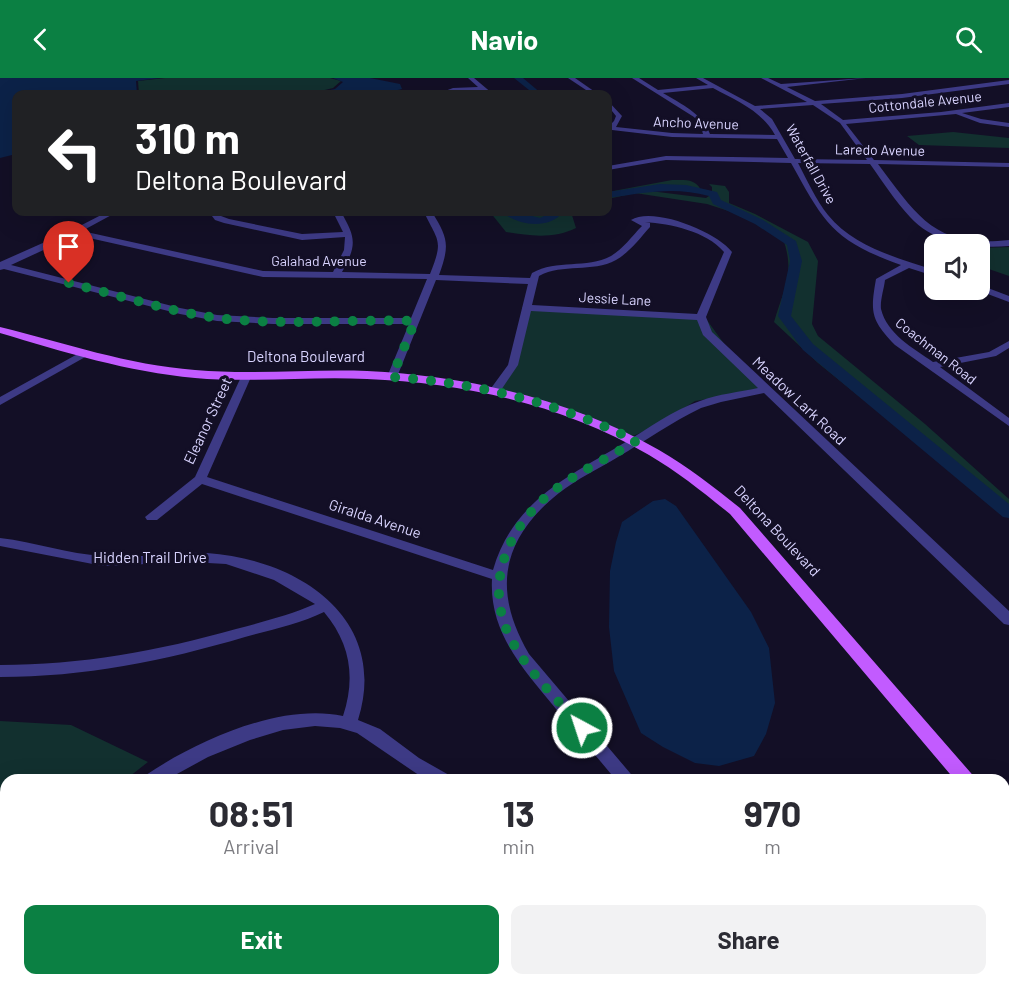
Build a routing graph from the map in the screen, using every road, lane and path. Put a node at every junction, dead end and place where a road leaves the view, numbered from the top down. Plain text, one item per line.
1 (471, 78) edge
2 (571, 78) edge
3 (634, 78) edge
4 (699, 78) edge
5 (764, 78) edge
6 (829, 78) edge
7 (863, 78) edge
8 (972, 78) edge
9 (836, 82) junction
10 (1009, 82) edge
11 (991, 84) junction
12 (715, 86) junction
13 (780, 86) junction
14 (482, 88) junction
15 (453, 90) edge
16 (485, 90) edge
17 (589, 90) edge
18 (1009, 90) edge
19 (657, 92) junction
20 (814, 103) junction
21 (1009, 105) edge
22 (612, 108) edge
23 (754, 108) junction
24 (956, 112) junction
25 (842, 123) junction
26 (1009, 125) edge
27 (612, 126) edge
28 (612, 129) edge
29 (707, 136) junction
30 (781, 137) junction
31 (794, 160) junction
32 (872, 162) junction
33 (1009, 165) edge
34 (612, 167) edge
35 (101, 216) edge
36 (216, 216) edge
37 (339, 216) edge
38 (431, 216) edge
39 (75, 232) junction
40 (349, 234) junction
41 (1009, 243) edge
42 (909, 264) junction
43 (1, 266) edge
44 (924, 269) edge
45 (335, 276) junction
46 (434, 277) junction
47 (532, 281) junction
48 (990, 292) edge
49 (1009, 299) edge
50 (526, 308) junction
51 (702, 317) junction
52 (415, 321) junction
53 (0, 330) edge
54 (1009, 344) edge
55 (83, 354) junction
56 (931, 366) junction
57 (246, 377) junction
58 (392, 377) junction
59 (765, 390) junction
60 (495, 391) junction
61 (0, 402) edge
62 (1009, 423) edge
63 (636, 441) junction
64 (200, 479) junction
65 (241, 492) joint
66 (152, 517) dead end
67 (0, 542) edge
68 (498, 576) junction
69 (326, 605) junction
70 (1009, 620) edge
71 (0, 671) edge
72 (349, 723) junction
73 (161, 774) edge
74 (432, 774) edge
75 (622, 774) edge
76 (962, 774) edge

1 - 14 street
2 - 17 street
3 - 19 street
4 - 12 street, Waterfall Drive
5 - 13 street
6 - 9 street
7 - 9 street
8 - 11 street
9 - 13 street
10 - 11 street
11 - 18 street
11 - 20 street
12 - 19 street
12 - 23 street, Waterfall Drive
13 - 20 street
14 - 15 street
14 - 16 street
19 - 29 street
20 - 23 street
20 - 25 street
21 - 24 street, Cottondale Avenue
22 - 27 street
23 - 30 street, Waterfall Drive
24 - 25 street, Cottondale Avenue
24 - 26 street
25 - 32 street
28 - 29 street, Ancho Avenue
29 - 30 street, Ancho Avenue
30 - 31 street, Waterfall Drive
31 - 32 street, Laredo Avenue
31 - 34 street, Laredo Avenue
31 - 42 street, Waterfall Drive
32 - 33 street, Laredo Avenue
32 - 41 street
35 - 39 street
36 - 40 street
37 - 40 street
38 - 46 street
39 - 43 street
39 - 45 street, Galahad Avenue
40 - 45 street
42 - 44 street, Waterfall Drive
42 - 56 street, Coachman Road
43 - 52 street
45 - 46 street, Galahad Avenue
46 - 47 street, Galahad Avenue
46 - 52 street
47 - 50 street
47 - 51 street
48 - 49 street
50 - 51 street, Jessie Lane
50 - 60 street
51 - 59 street, Meadow Lark Road
52 - 58 street
53 - 55 main road, Deltona Boulevard
54 - 56 street
55 - 57 main road, Deltona Boulevard
55 - 61 street
56 - 62 street, Coachman Road
57 - 58 main road, Deltona Boulevard
57 - 64 street, Eleanor Street
58 - 60 main road, Deltona Boulevard
59 - 63 street
59 - 70 street, Meadow Lark Road
60 - 63 main road, Deltona Boulevard
63 - 68 street
63 - 76 main road, Deltona Boulevard
64 - 65 street, Eleanor Street
64 - 66 street, Eleanor Street
65 - 68 street, Giralda Avenue
67 - 69 street, Hidden Trail Drive
68 - 75 street
69 - 71 street
69 - 72 street, Hidden Trail Drive
72 - 73 street
72 - 74 street

